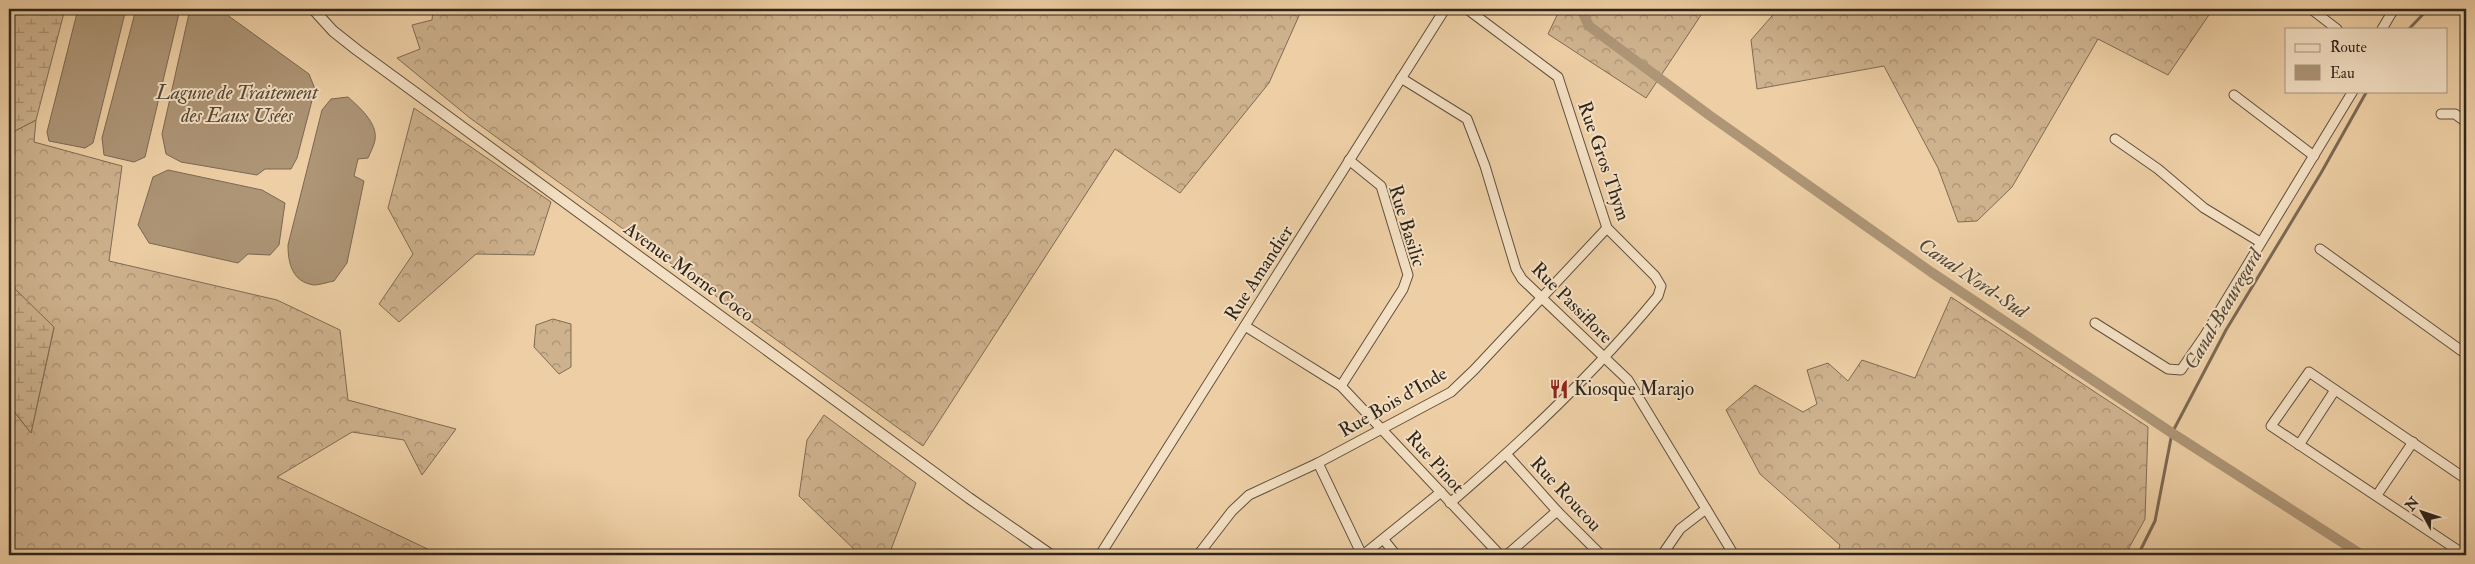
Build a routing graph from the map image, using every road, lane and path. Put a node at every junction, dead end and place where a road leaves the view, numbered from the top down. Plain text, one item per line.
1 (313, 9) edge
2 (1445, 9) edge
3 (1467, 9) edge
4 (2311, 9) edge
5 (2394, 9) edge
6 (2336, 28) edge
7 (2383, 28) edge
8 (1401, 78) junction
9 (2352, 92) edge
10 (2234, 95) dead end
11 (2441, 114) dead end
12 (2466, 122) edge
13 (2115, 139) dead end
14 (2314, 156) junction
15 (1349, 160) junction
16 (1607, 228) junction
17 (2260, 242) junction
18 (2320, 250) dead end
19 (1542, 298) junction
20 (2096, 323) dead end
21 (1245, 326) junction
22 (2466, 354) edge
23 (1605, 359) junction
24 (1341, 386) junction
25 (2335, 390) junction
26 (1383, 428) junction
27 (2413, 442) junction
28 (2299, 445) junction
29 (1506, 454) junction
30 (1318, 463) junction
31 (2466, 479) edge
32 (1441, 492) junction
33 (2377, 496) junction
34 (1450, 503) junction
35 (1706, 509) junction
36 (1557, 511) junction
37 (1384, 540) junction
38 (1051, 555) edge
39 (1100, 555) edge
40 (1198, 555) edge
41 (1362, 555) edge
42 (1396, 555) edge
43 (1500, 555) edge
44 (1507, 555) edge
45 (1601, 555) edge
46 (1662, 555) edge
47 (1734, 555) edge
48 (2465, 555) edge

1 - 38 street, Avenue Morne Coco
2 - 8 street, Rue Amandier
3 - 16 street, Rue Gros Thym
4 - 6 street
5 - 7 street
8 - 15 street, Rue Amandier
8 - 19 street, Rue Passiflore
9 - 14 street
10 - 14 street
11 - 12 street
13 - 17 street
14 - 17 street
15 - 21 street, Rue Amandier
15 - 24 street, Rue Basilic
16 - 19 street, Rue Bois d'Inde
16 - 23 street, Rue Gros Thym
17 - 20 street
18 - 22 street
19 - 23 street, Rue Passiflore
19 - 26 street, Rue Bois d'Inde
21 - 24 street, Rue Pinot
21 - 39 street, Rue Amandier
23 - 29 street, Rue Gros Thym
23 - 35 street, Rue Passiflore
24 - 26 street, Rue Pinot
25 - 27 street
25 - 28 street
25 - 28 street
26 - 30 street, Rue Bois d'Inde
26 - 32 street, Rue Pinot
27 - 31 street
27 - 33 street
28 - 33 street
29 - 34 street, Rue Gros Thym
29 - 36 street, Rue Roucou
30 - 40 street, Rue Bois d'Inde
30 - 41 street
32 - 34 street, Rue Pinot
32 - 37 street
33 - 48 street
34 - 43 street, Rue Pinot
35 - 46 street
35 - 47 street, Rue Passiflore
36 - 44 street
36 - 45 street, Rue Roucou
37 - 41 street
37 - 42 street

